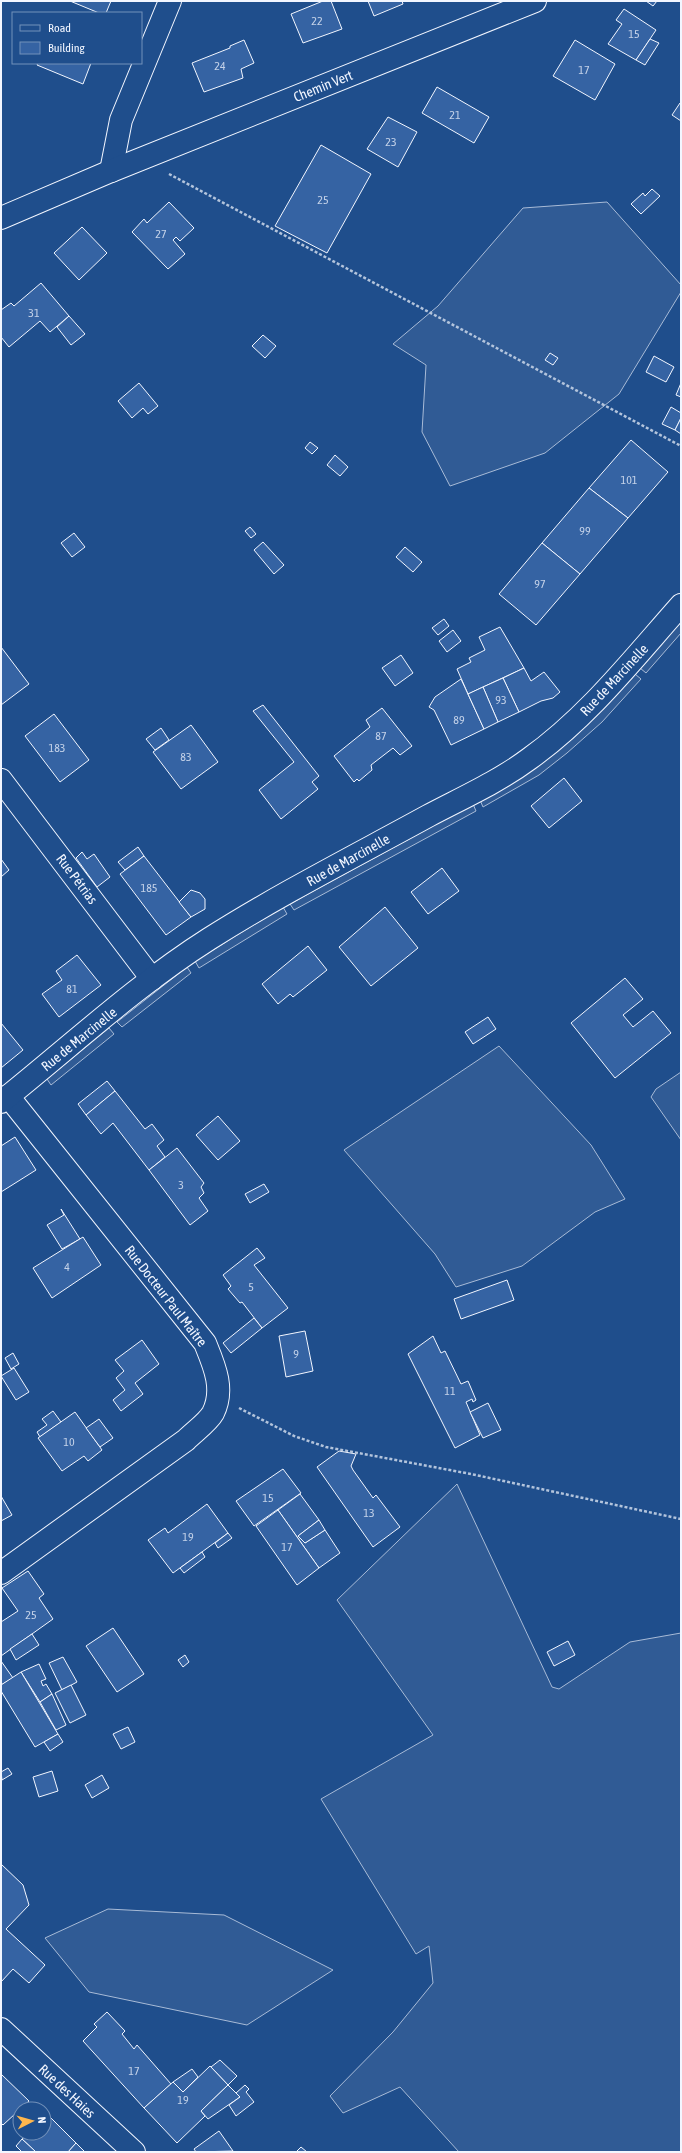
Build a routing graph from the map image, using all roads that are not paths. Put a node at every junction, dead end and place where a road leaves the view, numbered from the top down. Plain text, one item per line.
1 (170, 1) edge
2 (535, 1) edge
3 (111, 171) junction
4 (1, 218) edge
5 (681, 605) edge
6 (1, 780) edge
7 (152, 979) junction
8 (5, 1099) edge
9 (1, 1573) edge
10 (1, 2029) edge
11 (134, 2152) edge

1 - 3 street
2 - 3 street, Chemin Vert
3 - 4 street, Chemin Vert
5 - 7 street, Rue de Marcinelle
6 - 7 street, Rue Pétrias
7 - 8 street, Rue de Marcinelle
8 - 9 street, Rue Docteur Paul Maître
10 - 11 street, Rue des Haies

